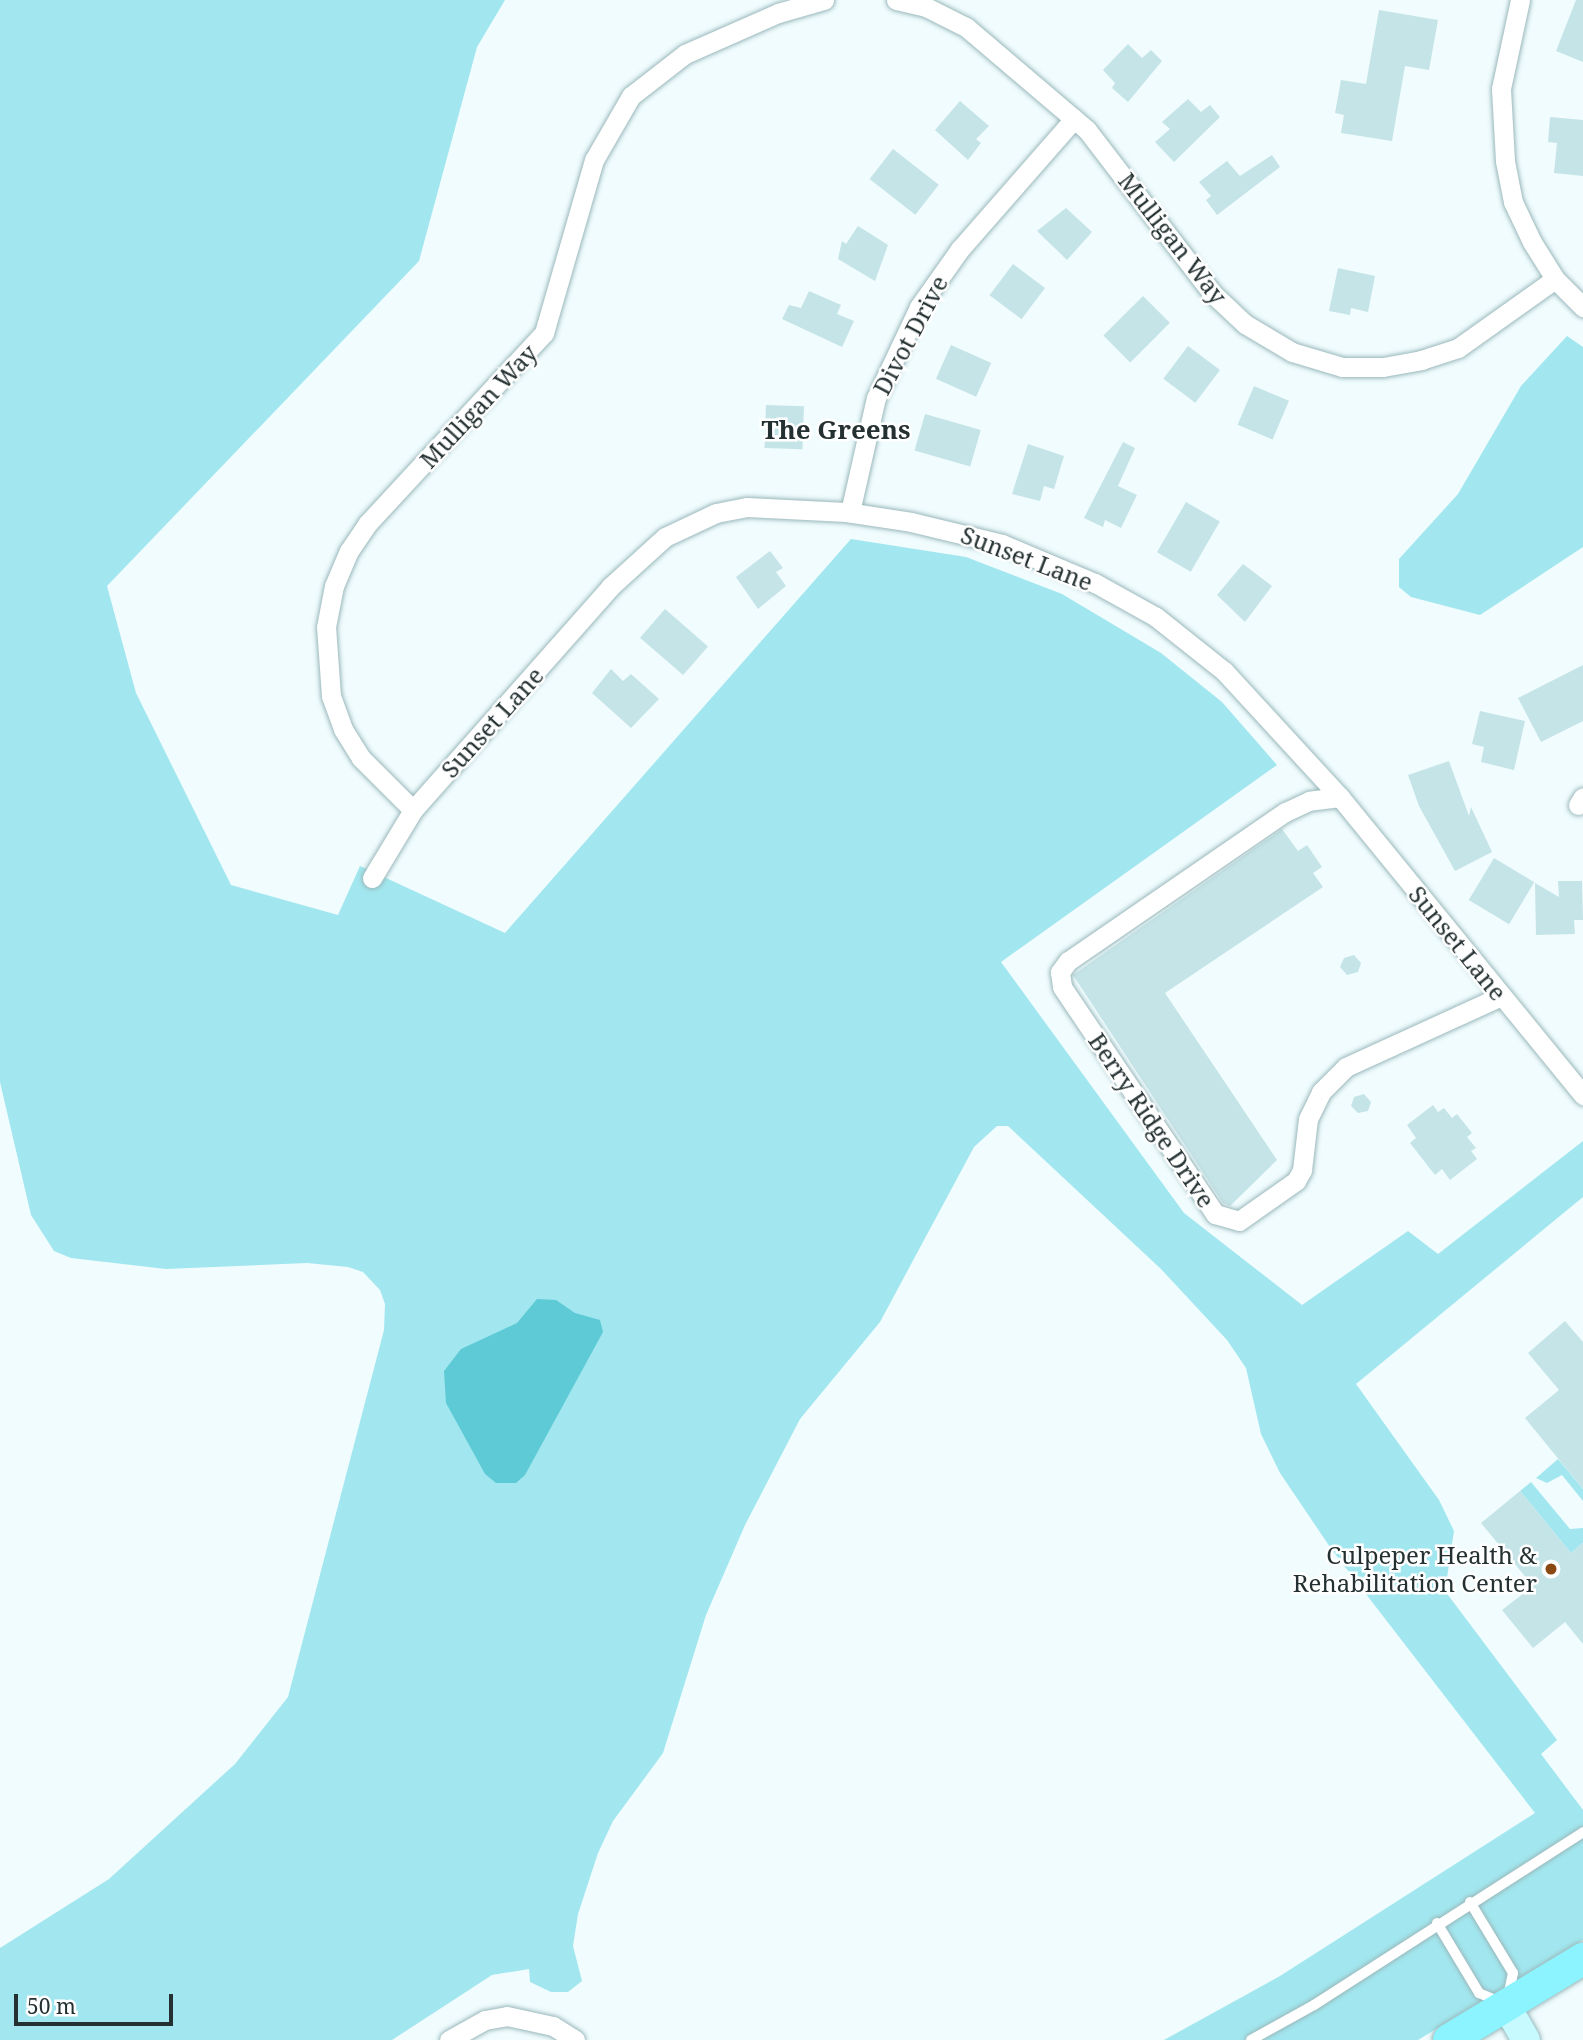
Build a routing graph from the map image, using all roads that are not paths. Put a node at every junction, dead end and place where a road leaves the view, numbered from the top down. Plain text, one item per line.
1 (824, 0) edge
2 (896, 0) edge
3 (1520, 0) edge
4 (1074, 119) junction
5 (1555, 279) junction
6 (1583, 307) edge
7 (850, 512) junction
8 (1340, 797) junction
9 (413, 810) junction
10 (372, 878) dead end
11 (1502, 996) junction
12 (1583, 1095) edge
13 (1583, 1832) edge
14 (1470, 1902) junction
15 (1437, 1923) junction
16 (1583, 1959) edge
17 (1506, 2005) junction
18 (449, 2040) edge
19 (575, 2040) edge
20 (1251, 2040) edge
21 (1449, 2040) edge
22 (1526, 2040) edge

1 - 9 street, Mulligan Way
2 - 4 street, Mulligan Way
3 - 5 street
4 - 5 street, Mulligan Way
4 - 7 street, Divot Drive
5 - 6 street
7 - 8 street, Sunset Lane
7 - 9 street, Sunset Lane
8 - 11 street, Sunset Lane
8 - 11 street, Berry Ridge Drive
9 - 10 street, Sunset Lane
11 - 12 street, Sunset Lane
13 - 14 lane
14 - 15 lane
14 - 17 lane
15 - 17 lane
15 - 20 lane
16 - 17 main road
17 - 21 main road
17 - 22 street
18 - 19 street

